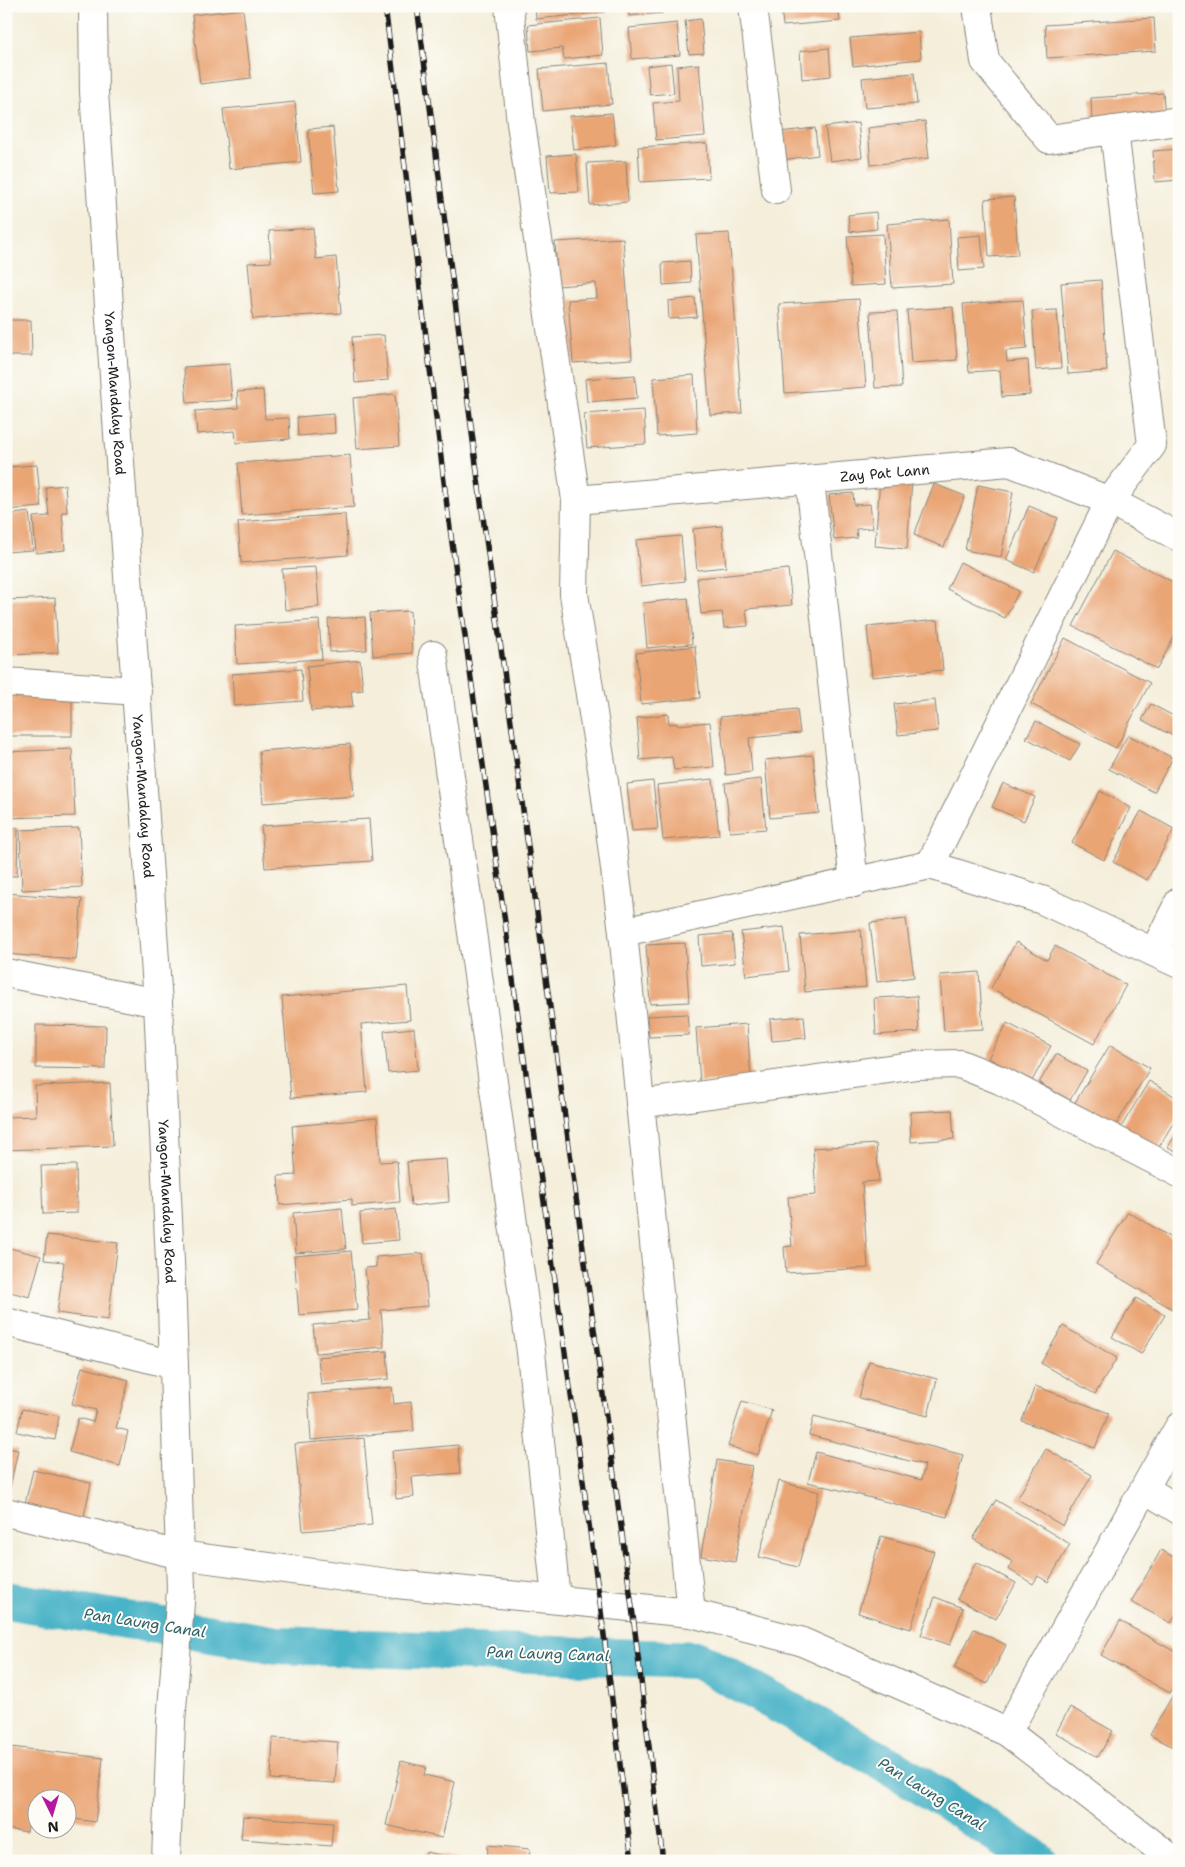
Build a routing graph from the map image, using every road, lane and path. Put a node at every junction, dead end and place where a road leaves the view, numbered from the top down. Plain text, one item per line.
1 (93, 6) edge
2 (509, 6) edge
3 (753, 6) edge
4 (977, 6) edge
5 (1179, 121) edge
6 (1114, 130) junction
7 (776, 190) dead end
8 (810, 480) junction
9 (576, 500) junction
10 (1110, 501) junction
11 (1179, 537) edge
12 (433, 655) dead end
13 (6, 682) edge
14 (137, 692) junction
15 (930, 865) junction
16 (854, 883) junction
17 (1179, 902) edge
18 (623, 932) junction
19 (1154, 952) junction
20 (1179, 964) edge
21 (6, 973) edge
22 (158, 1003) junction
23 (640, 1104) junction
24 (1179, 1173) edge
25 (6, 1322) edge
26 (174, 1365) junction
27 (1179, 1427) edge
28 (1145, 1489) junction
29 (1179, 1510) edge
30 (6, 1512) edge
31 (180, 1555) junction
32 (556, 1598) junction
33 (691, 1612) junction
34 (1007, 1732) junction
35 (166, 1861) edge
36 (1175, 1861) edge

1 - 14 main road, Yangon-Mandalay Road
2 - 9 main road
3 - 7 main road
4 - 6 main road
5 - 6 main road
6 - 10 main road
8 - 9 main road, Zay Pat Lann
8 - 10 main road, Zay Pat Lann
8 - 16 main road
9 - 18 main road
10 - 11 main road, Zay Pat Lann
10 - 15 main road
12 - 32 main road
13 - 14 main road
14 - 22 main road, Yangon-Mandalay Road
15 - 16 main road
15 - 19 main road
16 - 18 main road
17 - 19 main road
18 - 23 main road
19 - 20 main road
21 - 22 main road
22 - 26 main road, Yangon-Mandalay Road
23 - 24 main road
23 - 33 main road
25 - 26 main road
26 - 31 main road, Yangon-Mandalay Road
27 - 28 main road
28 - 29 main road
28 - 34 main road
30 - 31 main road
31 - 32 main road
31 - 35 main road, Yangon-Mandalay Road
32 - 33 main road
33 - 34 main road
34 - 36 main road

